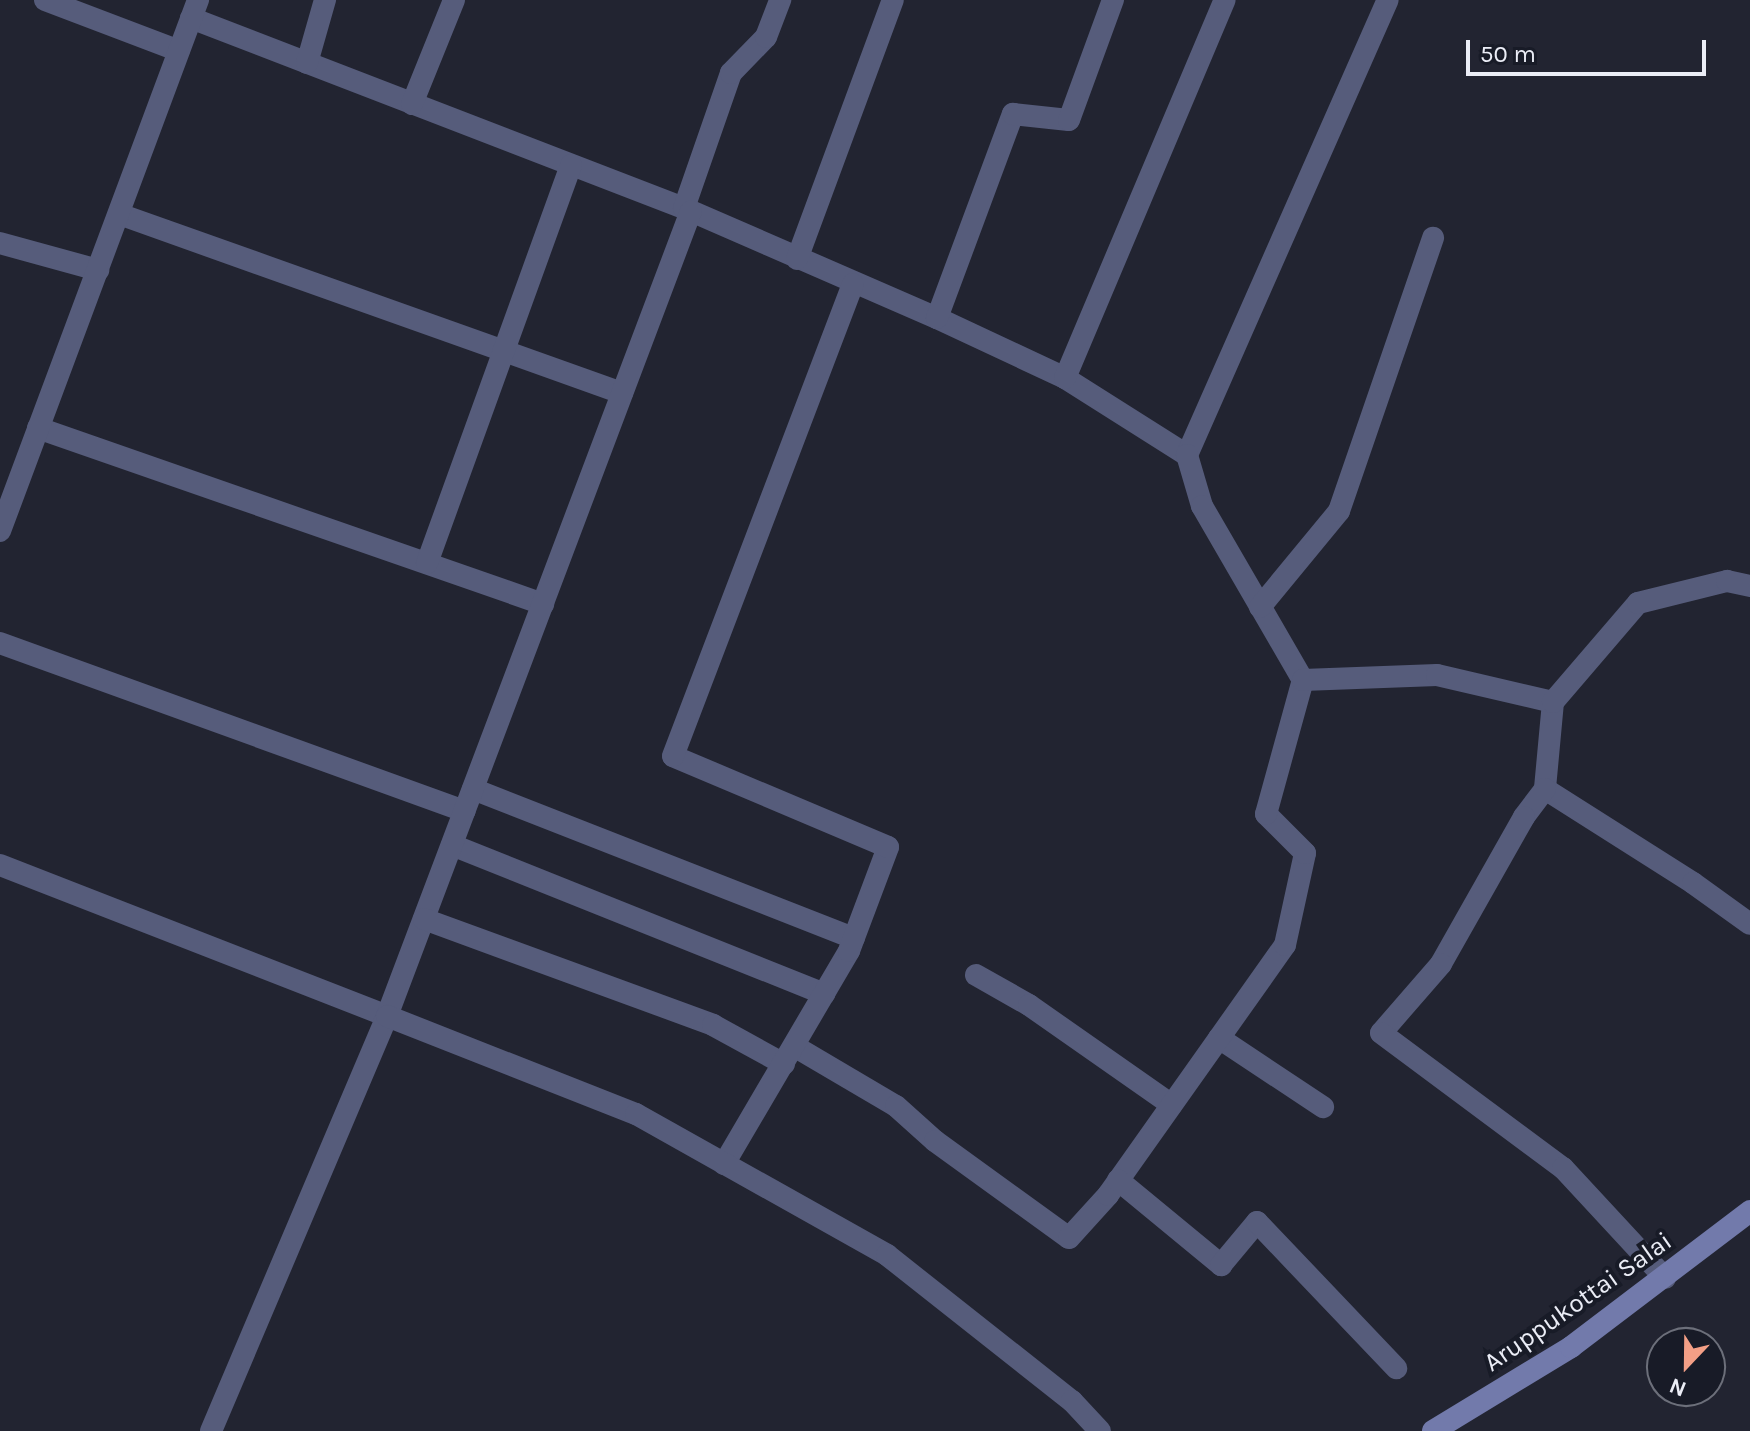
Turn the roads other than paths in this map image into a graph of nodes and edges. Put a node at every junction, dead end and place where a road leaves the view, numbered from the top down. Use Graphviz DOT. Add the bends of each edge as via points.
graph roads {
  1 [pos="45,0"];
  2 [pos="325,0"];
  3 [pos="454,0"];
  4 [pos="780,0"];
  5 [pos="893,0"];
  6 [pos="1113,0"];
  7 [pos="1225,0"];
  8 [pos="1388,0"];
  9 [pos="194,9"];
  10 [pos="179,51"];
  11 [pos="307,63"];
  12 [pos="412,104"];
  13 [pos="571,165"];
  14 [pos="688,210"];
  15 [pos="119,214"];
  16 [pos="1433,238"];
  17 [pos="0,243"];
  18 [pos="797,259"];
  19 [pos="98,270"];
  20 [pos="853,284"];
  21 [pos="937,318"];
  22 [pos="505,351"];
  23 [pos="1065,378"];
  24 [pos="622,393"];
  25 [pos="38,428"];
  26 [pos="1187,455"];
  27 [pos="0,531"];
  28 [pos="427,563"];
  29 [pos="1750,586"];
  30 [pos="543,604"];
  31 [pos="1260,607"];
  32 [pos="0,643"];
  33 [pos="1303,680"];
  34 [pos="1553,702"];
  35 [pos="473,789"];
  36 [pos="1545,789"];
  37 [pos="465,811"];
  38 [pos="452,845"];
  39 [pos="0,865"];
  40 [pos="424,919"];
  41 [pos="1750,924"];
  42 [pos="854,938"];
  43 [pos="976,975"];
  44 [pos="824,994"];
  45 [pos="387,1016"];
  46 [pos="1219,1038"];
  47 [pos="789,1055"];
  48 [pos="1172,1105"];
  49 [pos="1323,1107"];
  50 [pos="724,1164"];
  51 [pos="1118,1180"];
  52 [pos="1750,1211"];
  53 [pos="1665,1278"];
  54 [pos="1396,1368"];
  55 [pos="211,1431"];
  56 [pos="1100,1431"];
  57 [pos="1433,1431"];
  1 -- 10 [label="street"];
  2 -- 11 [label="street"];
  3 -- 12 [label="street"];
  4 -- 14 [label="street" via="766,37 731,73"];
  5 -- 18 [label="street"];
  6 -- 21 [label="street" via="1069,120 1013,114"];
  7 -- 23 [label="street"];
  8 -- 26 [label="street"];
  9 -- 10 [label="street"];
  9 -- 11 [label="street"];
  10 -- 15 [label="street"];
  11 -- 12 [label="street"];
  12 -- 13 [label="street"];
  13 -- 14 [label="street"];
  13 -- 22 [label="street"];
  14 -- 18 [label="street"];
  14 -- 24 [label="street"];
  15 -- 19 [label="street"];
  15 -- 22 [label="street"];
  16 -- 31 [label="street" via="1339,511"];
  17 -- 19 [label="street"];
  18 -- 20 [label="street"];
  19 -- 25 [label="street"];
  20 -- 21 [label="street"];
  20 -- 42 [label="street" via="673,756 888,847"];
  21 -- 23 [label="street"];
  22 -- 24 [label="street"];
  22 -- 28 [label="street"];
  23 -- 26 [label="street"];
  24 -- 30 [label="street"];
  25 -- 27 [label="street"];
  25 -- 28 [label="street"];
  26 -- 31 [label="street" via="1202,506"];
  28 -- 30 [label="street"];
  29 -- 34 [label="street" via="1727,581 1638,603"];
  30 -- 35 [label="street"];
  31 -- 33 [label="street"];
  32 -- 37 [label="street"];
  33 -- 34 [label="street" via="1437,675"];
  33 -- 46 [label="street" via="1266,814 1305,853 1285,945"];
  34 -- 36 [label="street"];
  35 -- 37 [label="street"];
  35 -- 42 [label="street"];
  36 -- 41 [label="street"];
  36 -- 53 [label="street" via="1441,964 1381,1033 1563,1168"];
  37 -- 38 [label="street"];
  38 -- 40 [label="street"];
  38 -- 44 [label="street"];
  39 -- 45 [label="street"];
  40 -- 45 [label="street"];
  40 -- 47 [label="street"];
  42 -- 44 [label="street"];
  43 -- 48 [label="street" via="1029,1005"];
  44 -- 47 [label="street"];
  45 -- 50 [label="street" via="636,1114"];
  45 -- 55 [label="street"];
  46 -- 48 [label="street"];
  46 -- 49 [label="street"];
  47 -- 50 [label="street"];
  47 -- 51 [label="street" via="896,1106 935,1141 1069,1238"];
  48 -- 51 [label="street"];
  50 -- 56 [label="street" via="887,1255 1072,1401"];
  51 -- 54 [label="street" via="1221,1265 1257,1222"];
  52 -- 53 [label="main road, Aruppukottai Salai"];
  53 -- 57 [label="main road, Aruppukottai Salai" via="1571,1347"];
}
